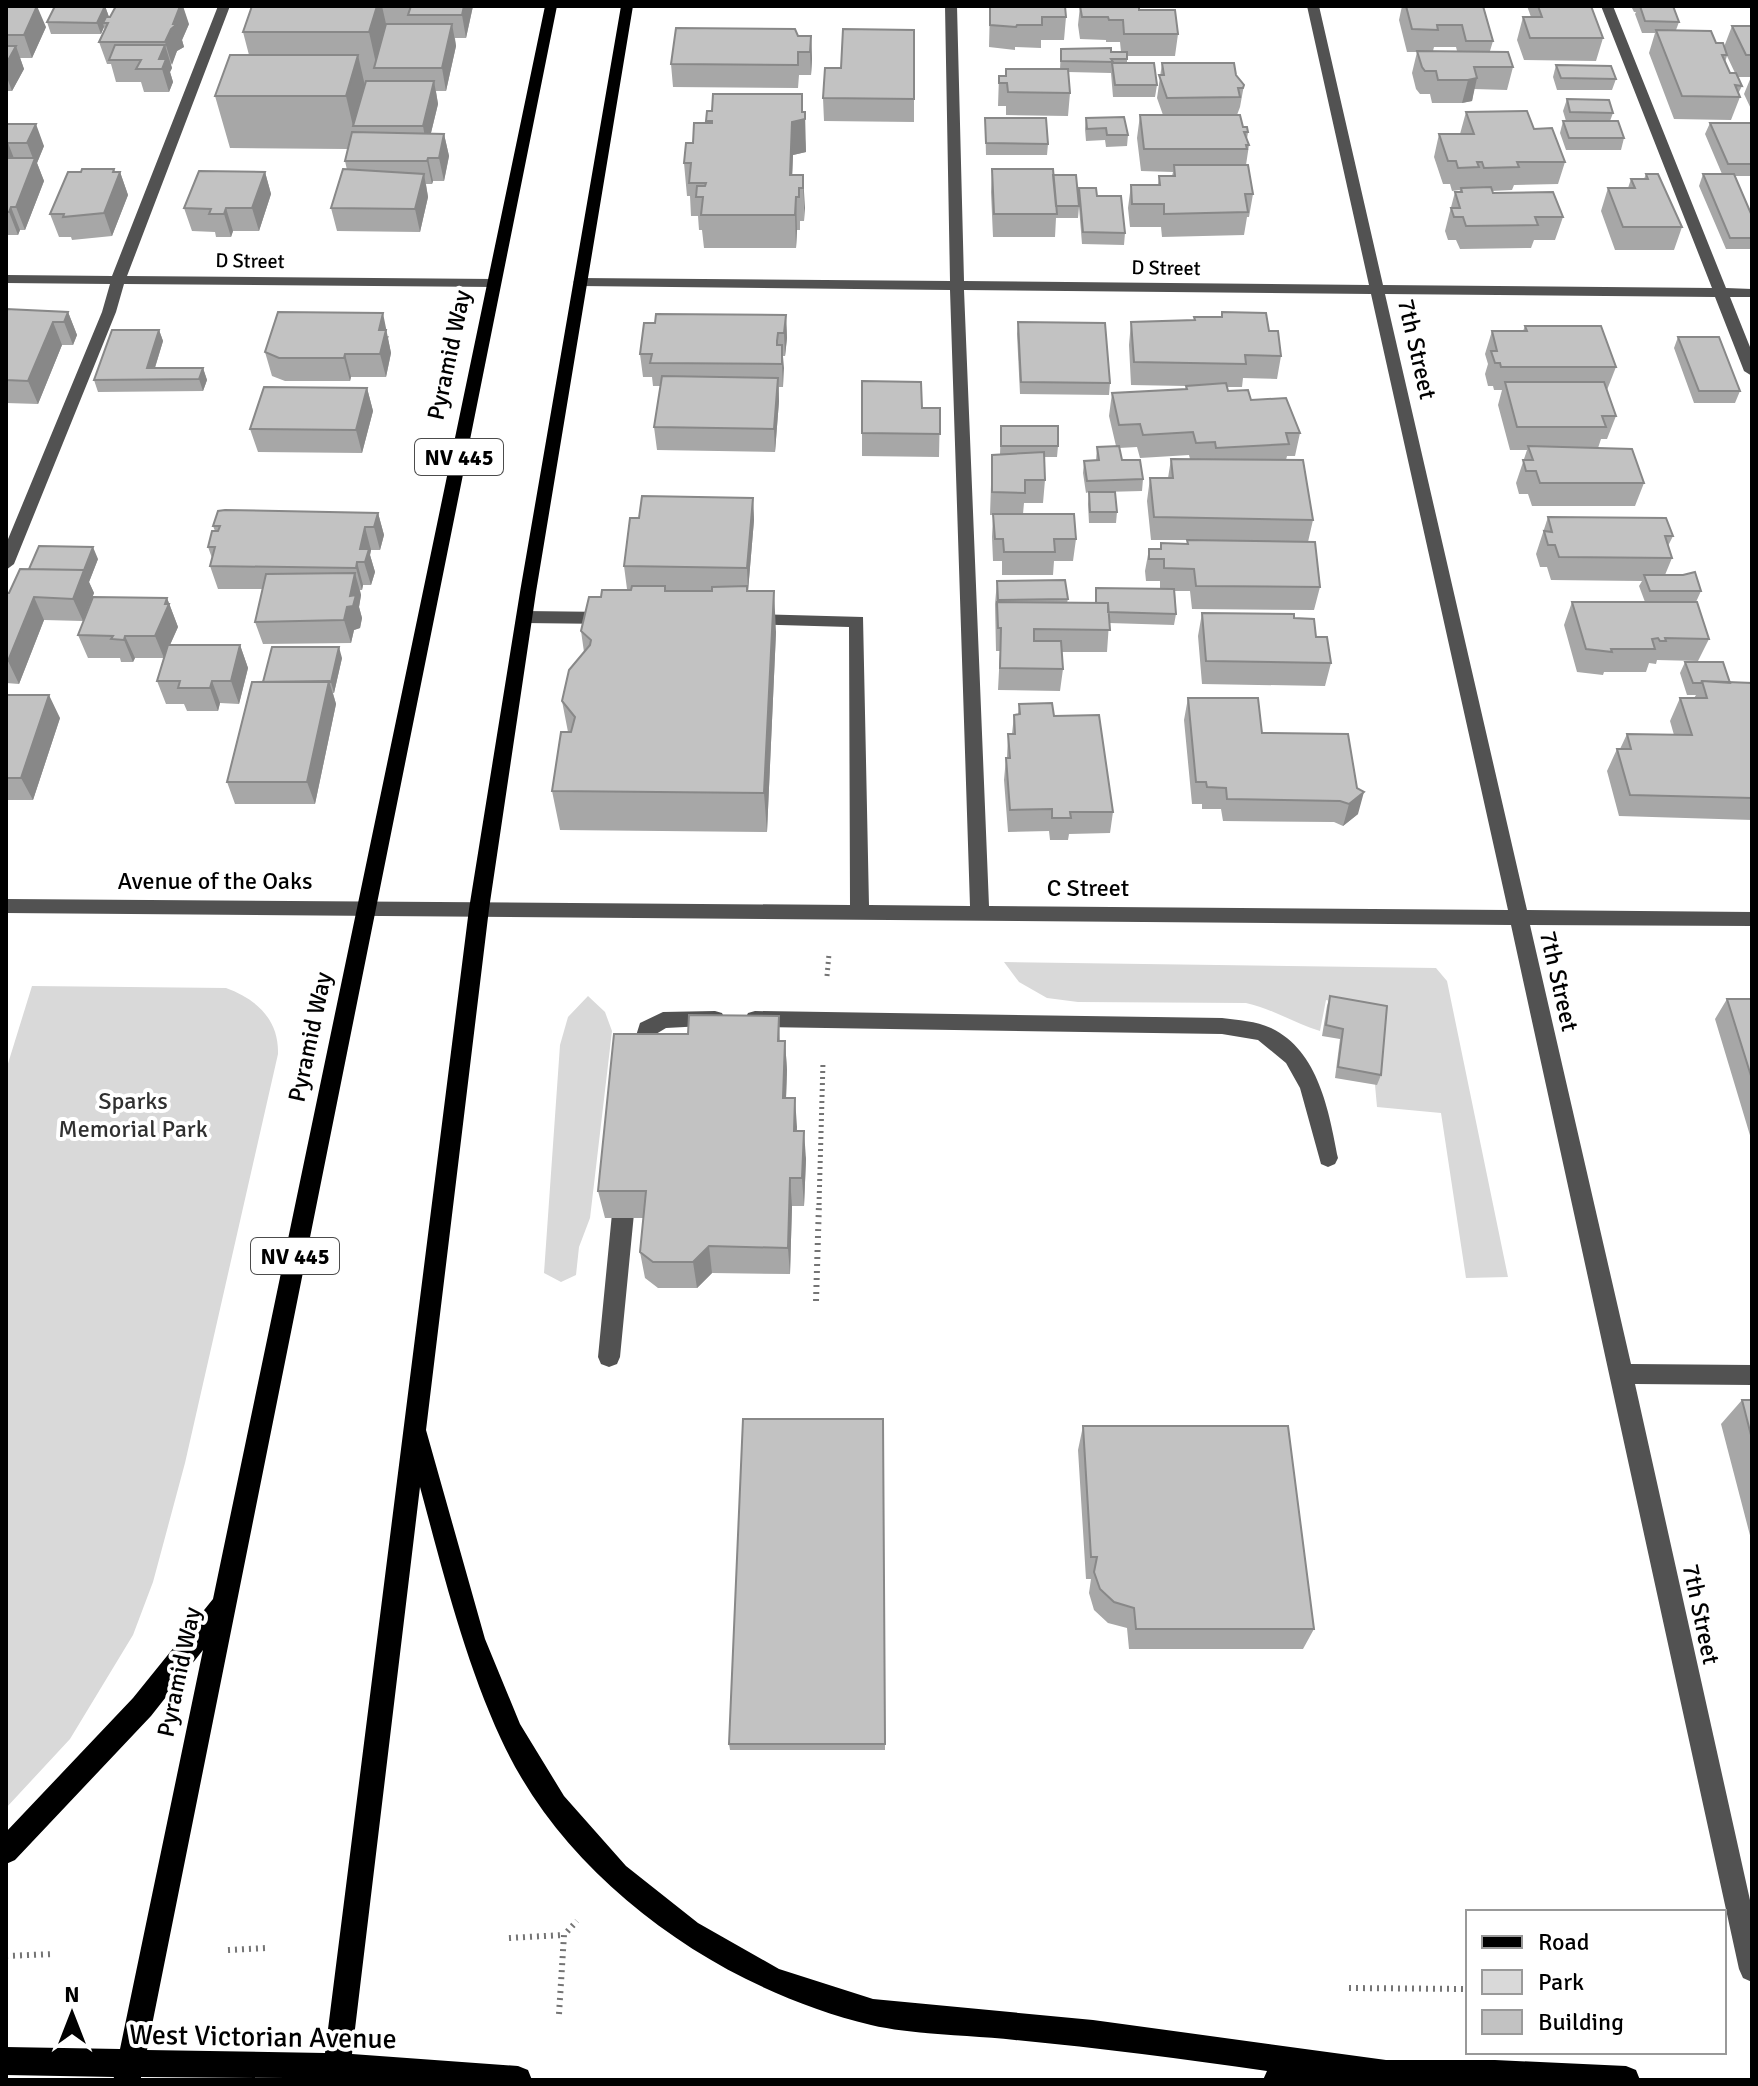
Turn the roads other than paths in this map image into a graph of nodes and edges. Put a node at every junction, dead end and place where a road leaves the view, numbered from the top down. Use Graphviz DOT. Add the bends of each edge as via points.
graph roads {
  1 [pos="224,6"];
  2 [pos="551,6"];
  3 [pos="627,6"];
  4 [pos="951,6"];
  5 [pos="1313,6"];
  6 [pos="1607,6"];
  7 [pos="6,279"];
  8 [pos="118,280"];
  9 [pos="580,282"];
  10 [pos="494,283"];
  11 [pos="957,286"];
  12 [pos="1377,291"];
  13 [pos="1721,293"];
  14 [pos="1752,293"];
  15 [pos="1752,371"];
  16 [pos="6,564"];
  17 [pos="524,617"];
  18 [pos="629,618"];
  19 [pos="735,619"];
  20 [pos="6,906"];
  21 [pos="367,908"];
  22 [pos="423,909"];
  23 [pos="479,909"];
  24 [pos="860,912"];
  25 [pos="980,913"];
  26 [pos="1518,917"];
  27 [pos="1752,919"];
  28 [pos="637,1080"];
  29 [pos="1328,1158"];
  30 [pos="627,1175"];
  31 [pos="609,1357"];
  32 [pos="1622,1374"];
  33 [pos="1752,1375"];
  34 [pos="414,1423"];
  35 [pos="224,1604"];
  36 [pos="6,1851"];
  37 [pos="1752,1969"];
  38 [pos="6,2061"];
  39 [pos="1381,2072"];
  40 [pos="128,2073"];
  41 [pos="335,2074"];
  42 [pos="518,2080"];
  43 [pos="1277,2080"];
  44 [pos="1626,2080"];
  1 -- 8 [label="street"];
  2 -- 10 [label="main road, Pyramid Way / NV 445"];
  3 -- 9 [label="main road"];
  4 -- 11 [label="street"];
  5 -- 12 [label="street, 7th Street"];
  6 -- 13 [label="street"];
  7 -- 8 [label="street, D Street"];
  8 -- 10 [label="street, D Street"];
  8 -- 16 [label="street"];
  9 -- 11 [label="street, D Street"];
  9 -- 17 [label="main road"];
  10 -- 21 [label="main road, Pyramid Way / NV 445"];
  11 -- 12 [label="street, D Street"];
  11 -- 25 [label="street"];
  12 -- 13 [label="street, D Street"];
  12 -- 26 [label="street, 7th Street"];
  13 -- 14 [label="street, D Street"];
  13 -- 15 [label="street"];
  17 -- 18 [label="street"];
  17 -- 23 [label="main road"];
  19 -- 24 [label="street" via="857,621"];
  20 -- 21 [label="street, Avenue of the Oaks"];
  21 -- 22 [label="street, Avenue of the Oaks"];
  21 -- 35 [label="main road, Pyramid Way / NV 445"];
  22 -- 23 [label="street, C Street"];
  23 -- 24 [label="street, C Street"];
  23 -- 34 [label="main road"];
  24 -- 25 [label="street, C Street"];
  25 -- 26 [label="street, C Street"];
  26 -- 27 [label="street, C Street"];
  26 -- 32 [label="street, 7th Street"];
  28 -- 29 [label="street" via="647,1029 663,1020 1222,1026 1264,1034 1292,1054 1313,1089"];
  30 -- 31 [label="street"];
  32 -- 33 [label="street"];
  32 -- 37 [label="street, 7th Street"];
  34 -- 39 [label="main road" via="473,1639 511,1733 555,1805 596,1852 689,1932 773,1980 873,2012"];
  34 -- 41 [label="main road"];
  35 -- 36 [label="main road" via="142,1707"];
  35 -- 40 [label="main road, Pyramid Way / NV 445"];
  38 -- 40 [label="main road, West Victorian Avenue"];
  39 -- 43 [label="main road"];
  39 -- 44 [label="main road"];
  40 -- 41 [label="main road, West Victorian Avenue"];
  41 -- 42 [label="main road, West Victorian Avenue"];
}
